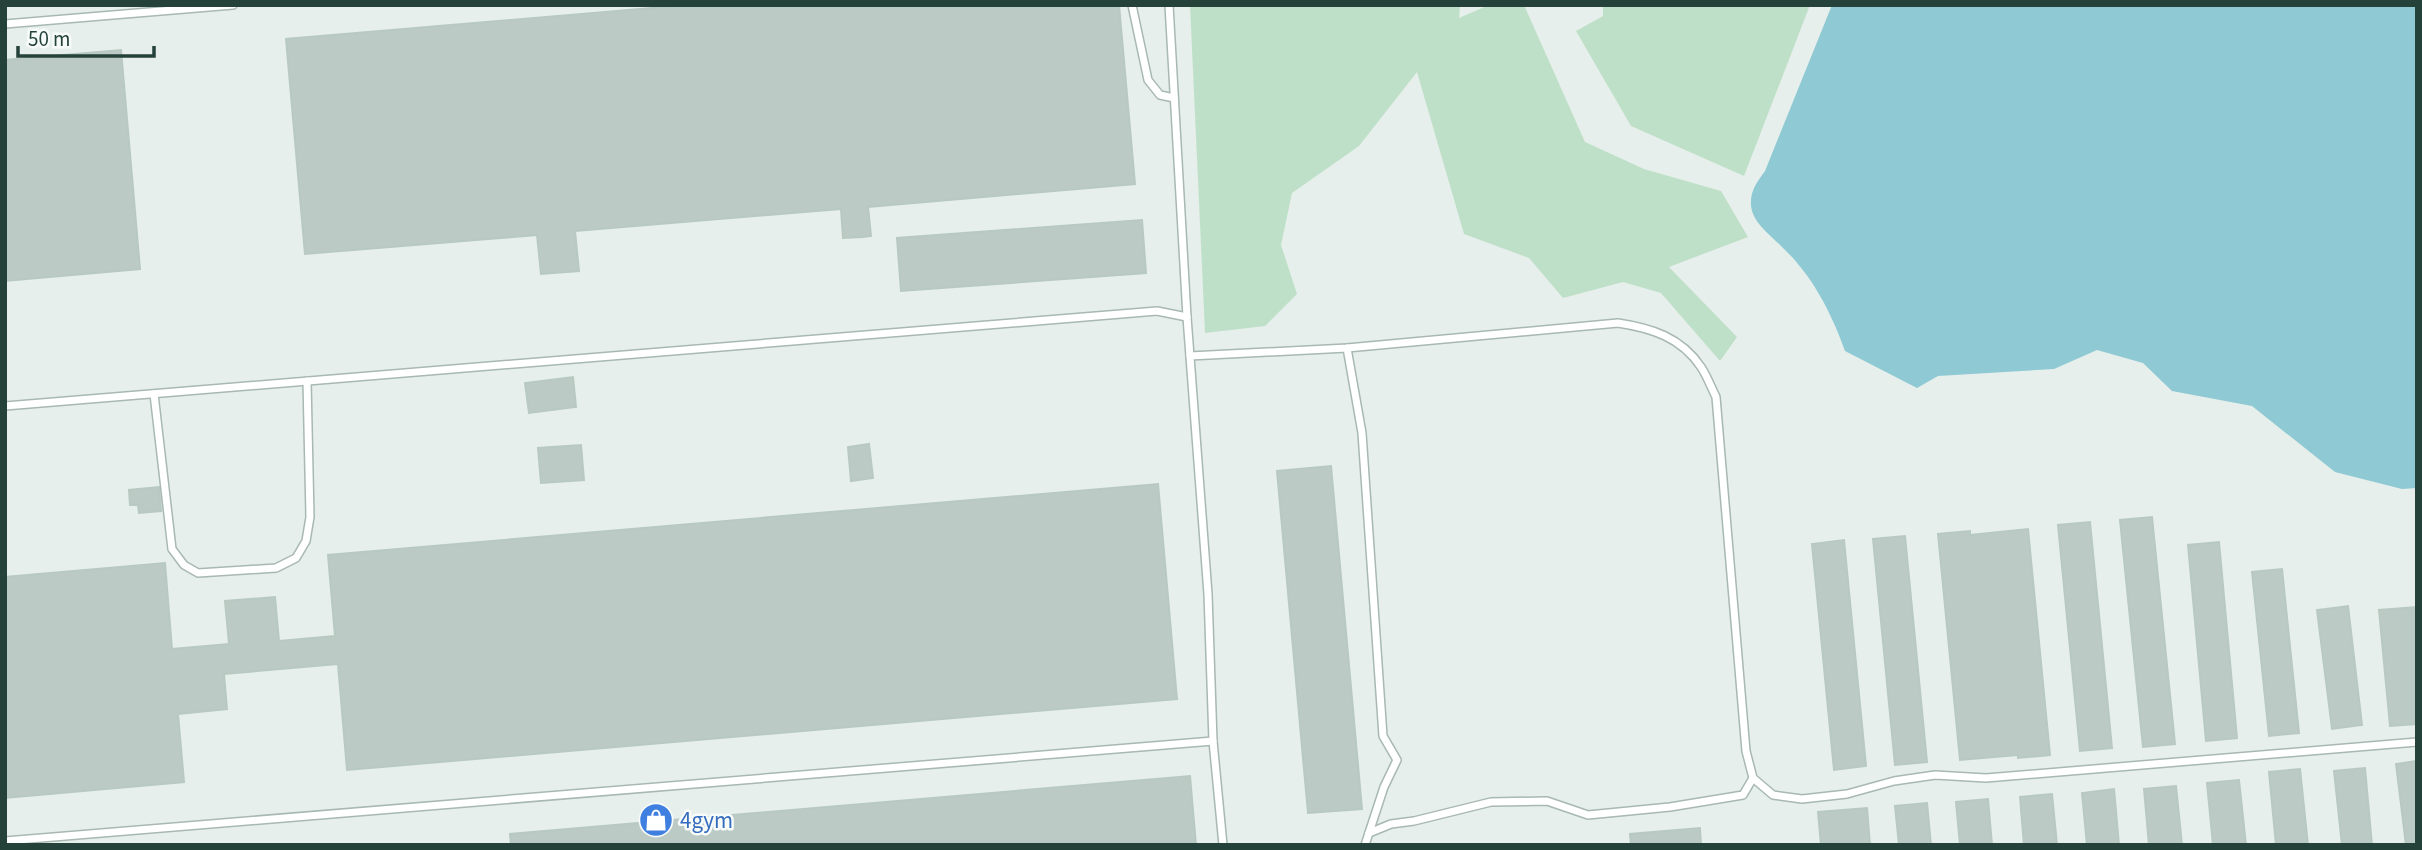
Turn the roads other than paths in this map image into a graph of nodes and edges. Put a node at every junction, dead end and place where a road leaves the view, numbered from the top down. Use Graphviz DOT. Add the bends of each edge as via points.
graph roads {
  1 [pos="233,5"];
  2 [pos="1132,5"];
  3 [pos="1169,5"];
  4 [pos="5,24"];
  5 [pos="1174,98"];
  6 [pos="1187,317"];
  7 [pos="1347,348"];
  8 [pos="1189,356"];
  9 [pos="307,381"];
  10 [pos="155,394"];
  11 [pos="5,406"];
  12 [pos="1213,741"];
  13 [pos="2417,742"];
  14 [pos="1753,778"];
  15 [pos="1368,834"];
  16 [pos="5,841"];
  17 [pos="1223,845"];
  18 [pos="1365,845"];
  1 -- 4 [label="lane"];
  2 -- 5 [label="lane" via="1148,80 1160,95"];
  3 -- 5 [label="lane"];
  5 -- 6 [label="lane"];
  6 -- 8 [label="lane"];
  6 -- 9 [label="lane" via="1157,311"];
  7 -- 8 [label="lane"];
  7 -- 14 [label="lane" via="1618,323 1648,327 1668,337 1700,366 1716,397 1746,751"];
  7 -- 15 [label="lane" via="1362,433 1383,736 1397,760"];
  8 -- 12 [label="lane" via="1208,594"];
  9 -- 10 [label="lane"];
  9 -- 10 [label="lane" via="310,517 306,541 296,558 276,568 198,573 184,565 172,549"];
  10 -- 11 [label="lane"];
  12 -- 16 [label="lane"];
  12 -- 17 [label="lane"];
  13 -- 14 [label="lane" via="1986,778 1935,775 1802,799 1773,795"];
  14 -- 15 [label="lane" via="1744,795 1670,807 1588,814 1547,800 1491,802 1391,824"];
  15 -- 18 [label="lane"];
}
